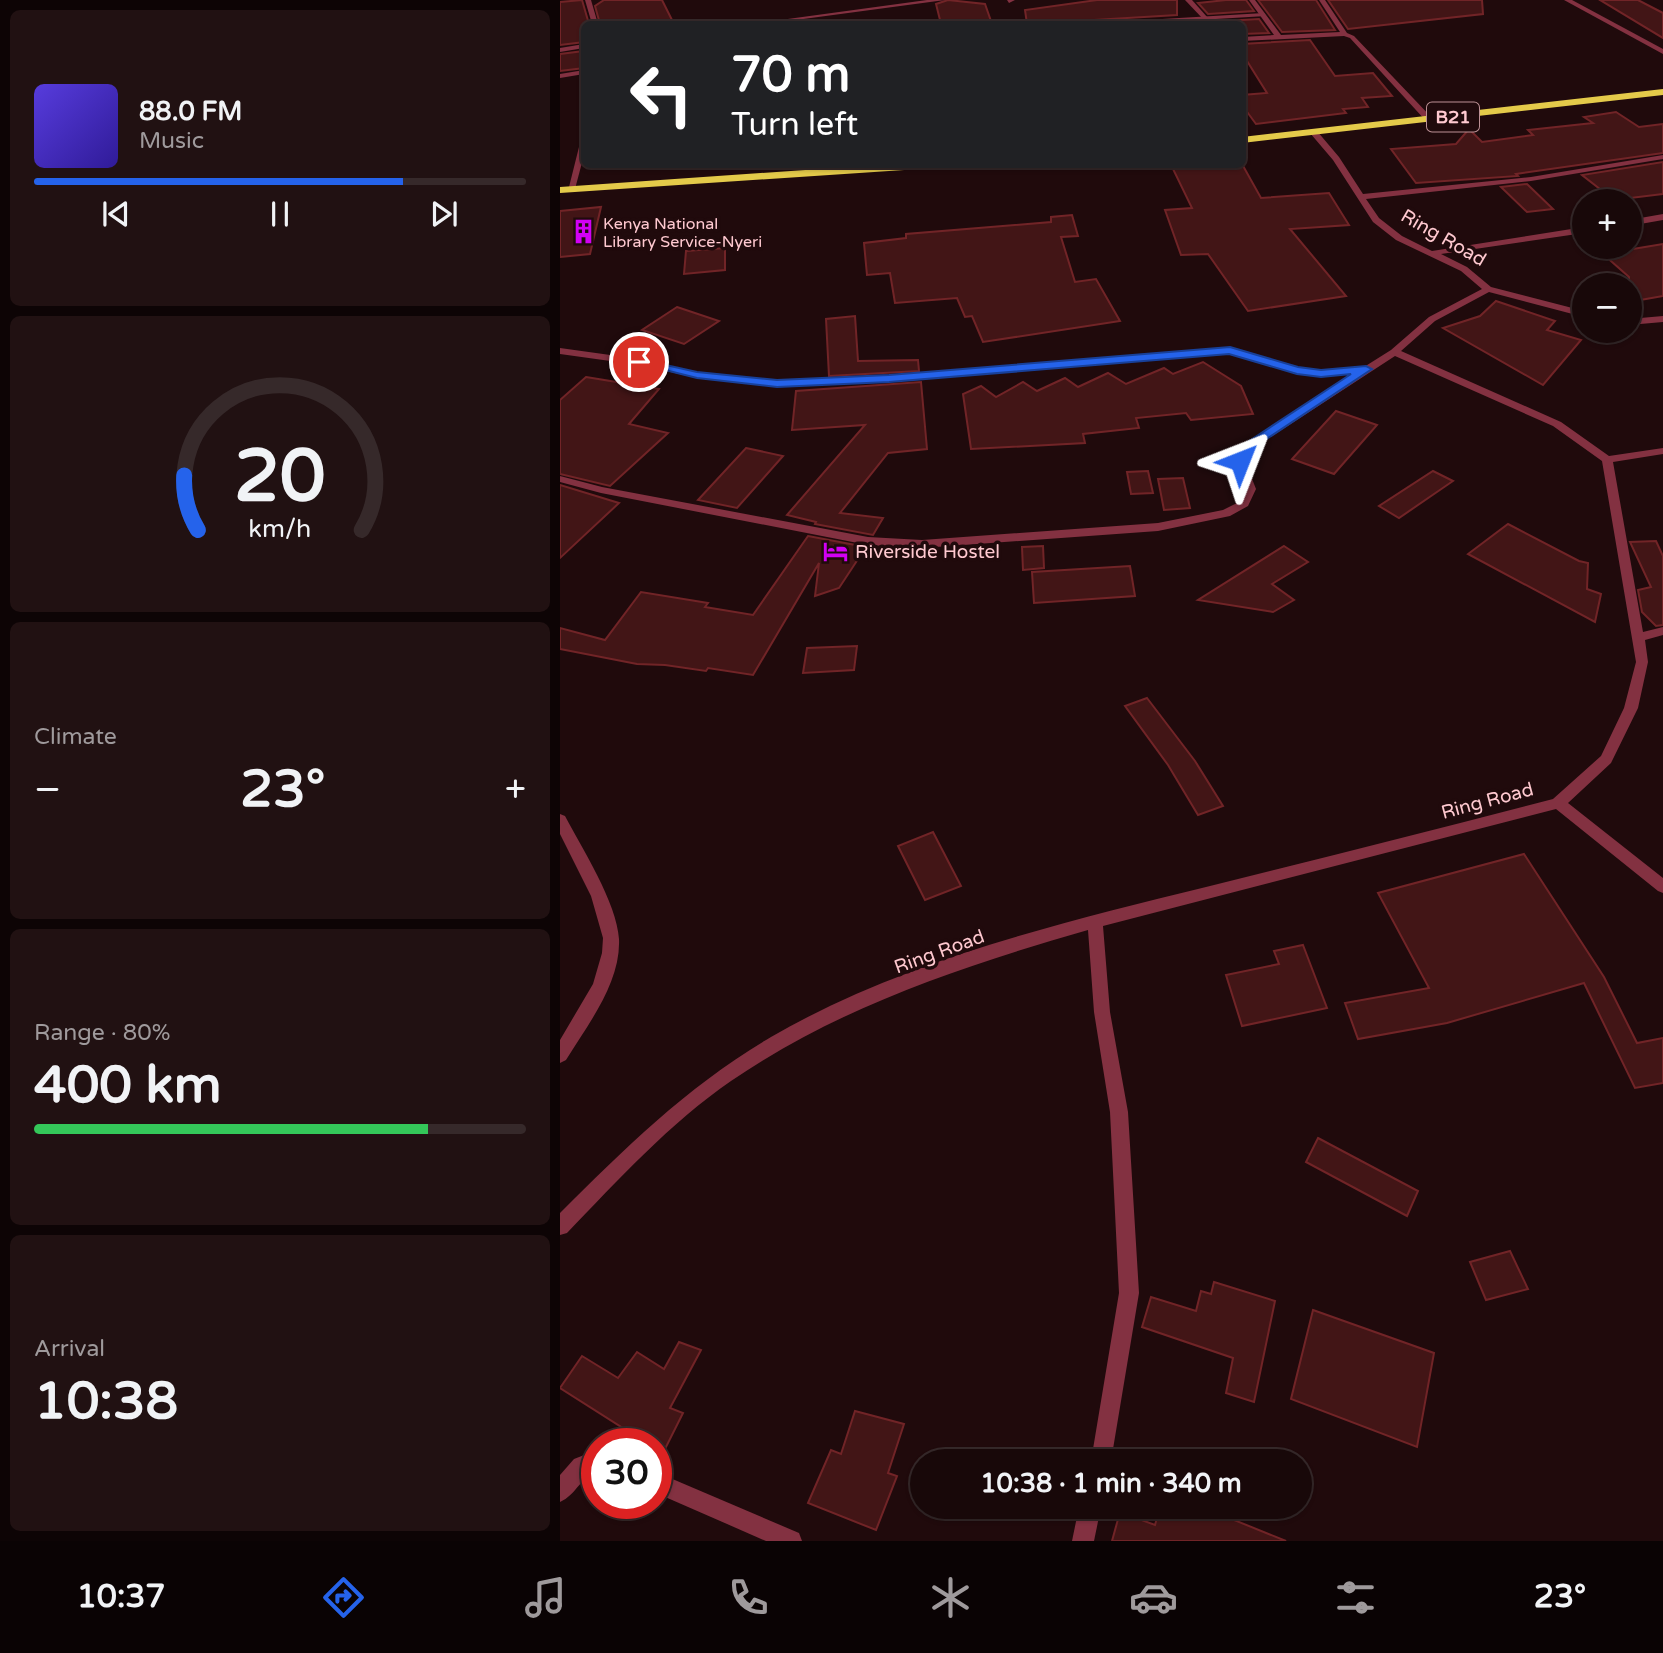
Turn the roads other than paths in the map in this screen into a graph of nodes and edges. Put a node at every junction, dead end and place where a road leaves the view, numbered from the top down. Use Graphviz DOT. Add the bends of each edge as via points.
graph roads {
  1 [pos="588,0"];
  2 [pos="942,0"];
  3 [pos="1188,0"];
  4 [pos="1252,0"];
  5 [pos="1322,0"];
  6 [pos="1567,0"];
  7 [pos="1264,15"];
  8 [pos="1206,19"];
  9 [pos="594,21"];
  10 [pos="778,21"];
  11 [pos="1168,21"];
  12 [pos="1345,34"];
  13 [pos="1279,37"];
  14 [pos="1246,39"];
  15 [pos="581,46"];
  16 [pos="560,50"];
  17 [pos="1663,52"];
  18 [pos="581,72"];
  19 [pos="560,76"];
  20 [pos="1663,92"];
  21 [pos="1429,119"];
  22 [pos="1314,133"];
  23 [pos="1246,140"];
  24 [pos="581,151"];
  25 [pos="1663,157"];
  26 [pos="888,168"];
  27 [pos="566,189"];
  28 [pos="1360,197"];
  29 [pos="1663,217"];
  30 [pos="1642,221"];
  31 [pos="1572,232"];
  32 [pos="1433,253"];
  33 [pos="1488,289"];
  34 [pos="1572,311"];
  35 [pos="1663,320"];
  36 [pos="1642,321"];
  37 [pos="560,351"];
  38 [pos="1394,352"];
  39 [pos="1366,369"];
  40 [pos="1663,452"];
  41 [pos="1607,460"];
  42 [pos="560,479"];
  43 [pos="1663,631"];
  44 [pos="1637,638"];
  45 [pos="1558,803"];
  46 [pos="560,820"];
  47 [pos="1663,887"];
  48 [pos="1095,921"];
  49 [pos="560,1055"];
  50 [pos="560,1226"];
  51 [pos="1103,1449"];
  52 [pos="581,1466"];
  53 [pos="672,1489"];
  54 [pos="560,1492"];
  55 [pos="1088,1519"];
  56 [pos="791,1541"];
  57 [pos="1083,1541"];
  1 -- 9 [label="street"];
  2 -- 10 [label="street"];
  3 -- 8 [label="street"];
  4 -- 7 [label="street"];
  5 -- 12 [label="street"];
  6 -- 17 [label="street"];
  7 -- 8 [label="lane"];
  7 -- 13 [label="street"];
  8 -- 11 [label="lane"];
  12 -- 13 [label="street"];
  12 -- 21 [label="street"];
  13 -- 14 [label="street"];
  15 -- 16 [label="street"];
  18 -- 19 [label="street"];
  20 -- 21 [label="highway, B21"];
  21 -- 22 [label="highway, B21"];
  22 -- 23 [label="highway, B21"];
  22 -- 28 [label="street, Ring Road"];
  24 -- 27 [label="street"];
  25 -- 28 [label="street" via="1531,179"];
  26 -- 27 [label="highway"];
  28 -- 32 [label="street, Ring Road" via="1376,220"];
  29 -- 30 [label="street"];
  31 -- 32 [label="street"];
  32 -- 33 [label="street, Ring Road" via="1464,269"];
  33 -- 34 [label="street"];
  33 -- 38 [label="street, Ring Road" via="1432,319"];
  35 -- 36 [label="street"];
  37 -- 39 [label="street" via="697,375 777,383 889,379 1230,351 1297,371"];
  38 -- 39 [label="street, Ring Road"];
  38 -- 41 [label="street" via="1557,424"];
  39 -- 42 [label="street, Ring Road" via="1241,452 1250,489 1244,504 1226,513 1158,527 934,544 868,541"];
  40 -- 41 [label="street"];
  41 -- 44 [label="street, Ring Road"];
  43 -- 44 [label="street"];
  44 -- 45 [label="street, Ring Road" via="1642,662 1626,718 1606,759"];
  45 -- 47 [label="street"];
  45 -- 48 [label="street, Ring Road"];
  46 -- 49 [label="street" via="593,884 611,937 603,977"];
  48 -- 50 [label="street, Ring Road" via="947,968 802,1030 724,1076 650,1137"];
  48 -- 51 [label="street" via="1102,1012 1119,1112 1129,1293"];
  52 -- 54 [label="street"];
  53 -- 56 [label="street"];
  55 -- 57 [label="street"];
}
